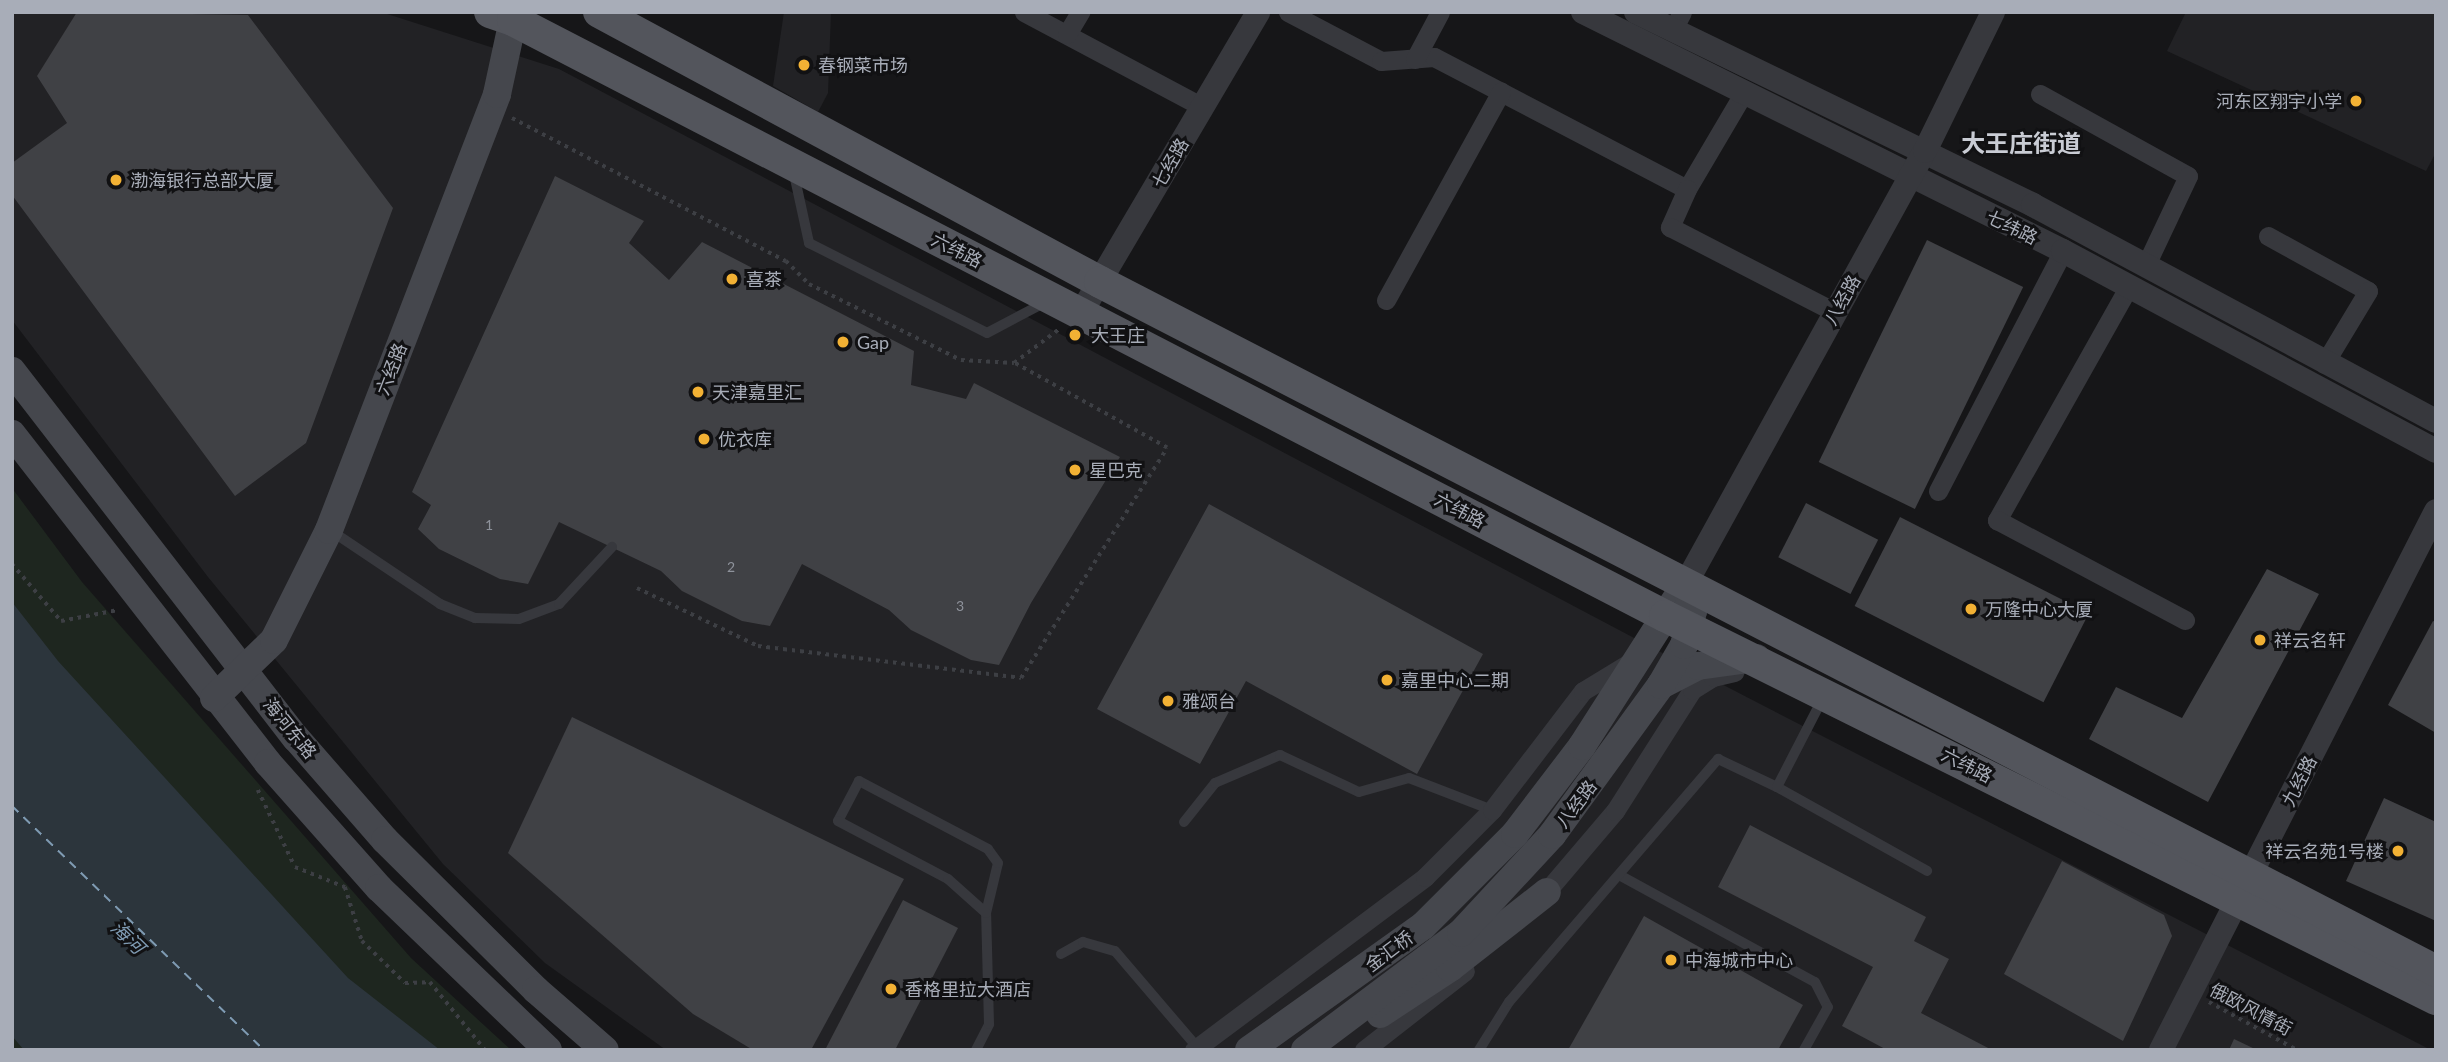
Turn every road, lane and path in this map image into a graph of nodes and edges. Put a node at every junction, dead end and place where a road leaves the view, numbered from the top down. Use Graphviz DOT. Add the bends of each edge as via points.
graph roads {
  1 [pos="598,12"];
  2 [pos="1024,12"];
  3 [pos="1080,12"];
  4 [pos="1258,12"];
  5 [pos="1288,12"];
  6 [pos="1440,12"];
  7 [pos="1583,12"];
  8 [pos="1636,12"];
  9 [pos="1993,12"];
  10 [pos="506,15"];
  11 [pos="1676,21"];
  12 [pos="1067,34"];
  13 [pos="1415,59"];
  14 [pos="1501,92"];
  15 [pos="1743,94"];
  16 [pos="2040,94"];
  17 [pos="492,107"];
  18 [pos="1203,107"];
  19 [pos="1925,151"];
  20 [pos="793,167"];
  21 [pos="1909,177"];
  22 [pos="1687,189"];
  23 [pos="2268,236"];
  24 [pos="2063,251"];
  25 [pos="2146,265"];
  26 [pos="1100,282"];
  27 [pos="2129,286"];
  28 [pos="1052,299"];
  29 [pos="1386,300"];
  30 [pos="1835,312"];
  31 [pos="1081,313"];
  32 [pos="1014,363"];
  33 [pos="2324,364"];
  34 [pos="12,371"];
  35 [pos="2436,421"];
  36 [pos="12,434"];
  37 [pos="2436,451"];
  38 [pos="1938,491"];
  39 [pos="2436,511"];
  40 [pos="329,530"];
  41 [pos="611,547"];
  42 [pos="12,564"];
  43 [pos="1685,585"];
  44 [pos="637,587"];
  45 [pos="124,609"];
  46 [pos="2185,620"];
  47 [pos="1678,623"];
  48 [pos="1641,656"];
  49 [pos="1756,658"];
  50 [pos="246,671"];
  51 [pos="1795,677"];
  52 [pos="1661,685"];
  53 [pos="1825,693"];
  54 [pos="214,698"];
  55 [pos="253,778"];
  56 [pos="1777,787"];
  57 [pos="1492,810"];
  58 [pos="1184,822"];
  59 [pos="1515,834"];
  60 [pos="1927,871"];
  61 [pos="2251,874"];
  62 [pos="1621,876"];
  63 [pos="1547,892"];
  64 [pos="2239,903"];
  65 [pos="1501,910"];
  66 [pos="986,914"];
  67 [pos="1060,954"];
  68 [pos="2436,971"];
  69 [pos="2192,993"];
  70 [pos="2436,999"];
  71 [pos="1309,1047"];
  72 [pos="1195,1049"];
  73 [pos="485,1050"];
  74 [pos="548,1050"];
  75 [pos="605,1050"];
  76 [pos="976,1050"];
  77 [pos="1248,1050"];
  78 [pos="1364,1050"];
  79 [pos="1479,1050"];
  80 [pos="1804,1050"];
  81 [pos="2161,1050"];
  82 [pos="2297,1050"];
  1 -- 26 [label="main road, 六纬路"];
  2 -- 12 [label="street"];
  3 -- 12 [label="street"];
  4 -- 18 [label="street, 七经路"];
  5 -- 13 [label="street" via="1381,61"];
  6 -- 13 [label="street"];
  7 -- 15 [label="street, 七纬路"];
  8 -- 11 [label="street, 七纬路"];
  9 -- 19 [label="street, 八经路"];
  10 -- 17 [label="main road, 六经路"];
  10 -- 20 [label="main road, 六纬路"];
  11 -- 19 [label="street, 七纬路"];
  12 -- 18 [label="street"];
  13 -- 14 [label="street" via="1434,57"];
  14 -- 22 [label="street"];
  14 -- 29 [label="street"];
  15 -- 21 [label="street, 七纬路"];
  15 -- 22 [label="street"];
  16 -- 25 [label="street" via="2188,176"];
  17 -- 32 [label="path" via="786,261 809,284 961,360"];
  17 -- 40 [label="main road, 六经路"];
  18 -- 26 [label="street, 七经路"];
  19 -- 21 [label="street, 八经路"];
  19 -- 25 [label="street, 七纬路"];
  20 -- 28 [label="main road, 六纬路"];
  20 -- 28 [label="lane" via="809,243 987,333"];
  21 -- 24 [label="street, 七纬路"];
  21 -- 30 [label="street, 八经路"];
  22 -- 30 [label="street" via="1670,227"];
  23 -- 33 [label="street" via="2368,291"];
  24 -- 27 [label="street, 七纬路"];
  24 -- 38 [label="street"];
  25 -- 33 [label="street, 七纬路"];
  26 -- 31 [label="street, 七经路"];
  26 -- 43 [label="main road, 六纬路"];
  27 -- 37 [label="street, 七纬路"];
  27 -- 46 [label="street" via="1997,520"];
  28 -- 31 [label="main road, 六纬路"];
  30 -- 43 [label="street, 八经路"];
  31 -- 32 [label="path"];
  31 -- 47 [label="main road, 六纬路"];
  32 -- 44 [label="path" via="1167,448 1021,678 758,646"];
  33 -- 35 [label="street, 七纬路"];
  34 -- 50 [label="main road, 海河东路"];
  36 -- 54 [label="main road"];
  39 -- 61 [label="street, 九经路"];
  40 -- 41 [label="lane" via="440,604 475,618 519,620 559,604"];
  40 -- 50 [label="main road, 六经路" via="274,640"];
  42 -- 45 [label="path" via="61,621"];
  43 -- 47 [label="main road" via="1693,611"];
  43 -- 61 [label="main road, 六纬路"];
  47 -- 48 [label="main road, 八经路"];
  47 -- 49 [label="main road, 六纬路"];
  47 -- 52 [label="main road, 八经路"];
  48 -- 57 [label="street" via="1583,691"];
  48 -- 59 [label="main road, 八经路" via="1582,746"];
  49 -- 51 [label="main road, 六纬路"];
  49 -- 52 [label="main road" via="1698,666"];
  50 -- 54 [label="main road, 六经路"];
  50 -- 75 [label="main road, 海河东路" via="296,738 385,841 536,990"];
  51 -- 53 [label="main road, 六纬路"];
  51 -- 63 [label="street" via="1735,672 1713,677 1692,690 1615,811"];
  52 -- 65 [label="main road, 八经路"];
  53 -- 56 [label="lane"];
  53 -- 64 [label="main road, 六纬路"];
  54 -- 74 [label="main road" via="379,888"];
  55 -- 73 [label="path" via="295,867 345,887 362,941 405,983 430,982"];
  56 -- 60 [label="lane"];
  56 -- 62 [label="lane" via="1718,760"];
  57 -- 58 [label="lane" via="1409,778 1359,792 1280,755 1214,783"];
  57 -- 72 [label="street" via="1425,877 1375,918"];
  59 -- 77 [label="main road, 金汇桥" via="1423,926"];
  61 -- 64 [label="street, 九经路"];
  61 -- 68 [label="main road, 六纬路"];
  62 -- 79 [label="lane" via="1509,1002"];
  62 -- 80 [label="lane" via="1815,982 1828,1007"];
  63 -- 65 [label="main road"];
  63 -- 78 [label="street" via="1506,936"];
  64 -- 69 [label="street, 九经路"];
  64 -- 70 [label="main road, 六纬路"];
  65 -- 71 [label="main road, 金汇桥"];
  66 -- 66 [label="lane" via="998,863 988,849 859,781 838,821 948,879"];
  66 -- 76 [label="lane" via="989,1024"];
  67 -- 72 [label="lane" via="1083,942 1115,951"];
  69 -- 81 [label="street, 九经路"];
  69 -- 82 [label="path, 俄欧风情街"];
}
